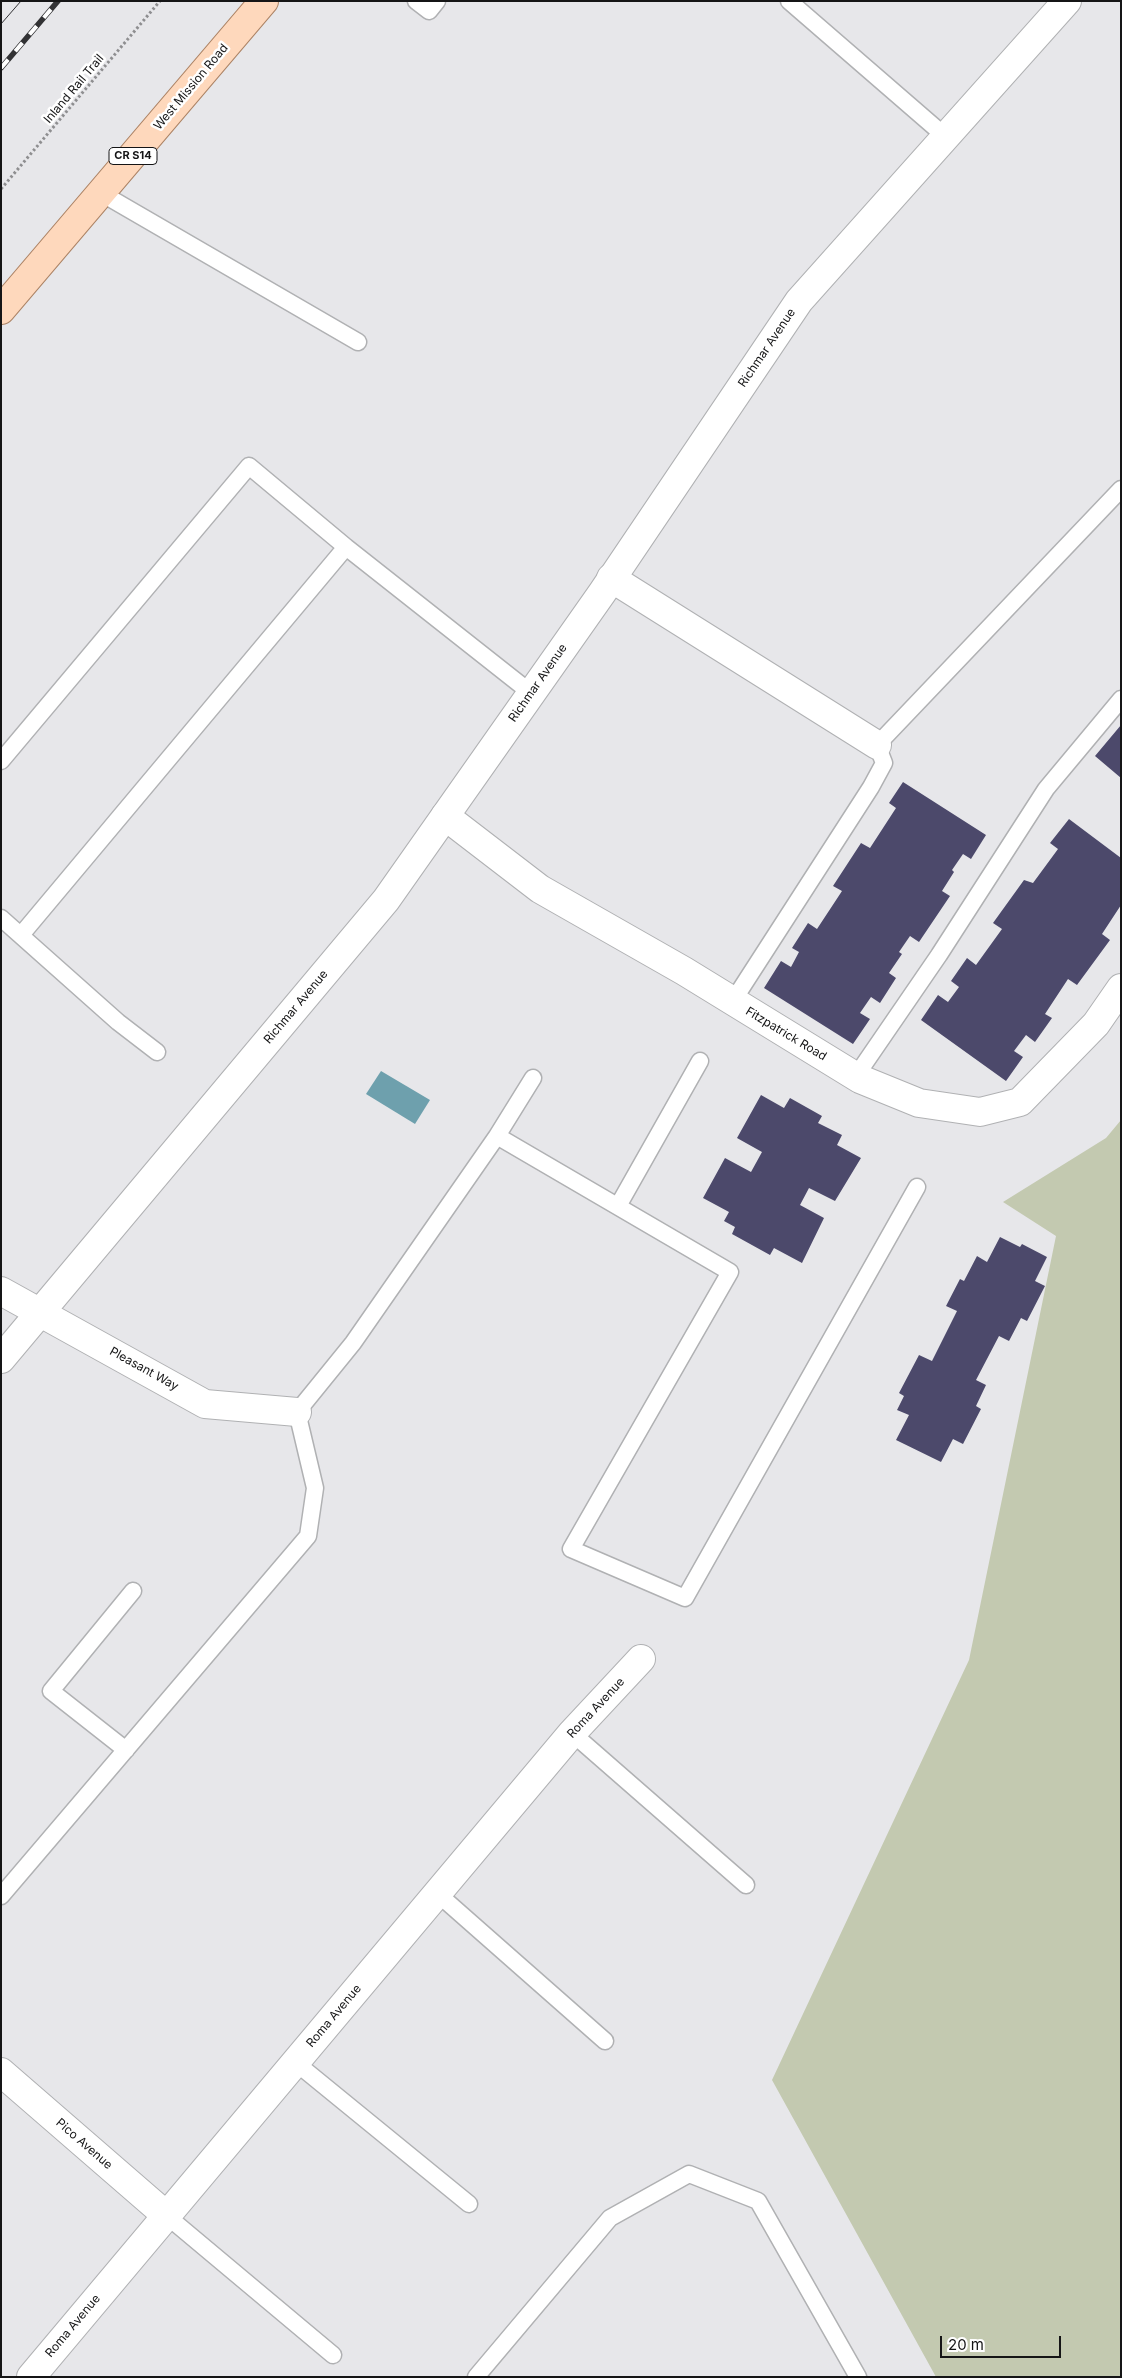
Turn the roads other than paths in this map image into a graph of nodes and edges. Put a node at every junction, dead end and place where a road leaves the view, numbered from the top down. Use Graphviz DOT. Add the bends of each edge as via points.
graph roads {
  1 [pos="264,1"];
  2 [pos="416,1"];
  3 [pos="437,1"];
  4 [pos="789,1"];
  5 [pos="1067,1"];
  6 [pos="946,137"];
  7 [pos="101,193"];
  8 [pos="1,310"];
  9 [pos="358,342"];
  10 [pos="1121,489"];
  11 [pos="346,548"];
  12 [pos="611,578"];
  13 [pos="531,693"];
  14 [pos="1121,698"];
  15 [pos="877,745"];
  16 [pos="1,761"];
  17 [pos="445,816"];
  18 [pos="1,918"];
  19 [pos="20,935"];
  20 [pos="1121,988"];
  21 [pos="733,1001"];
  22 [pos="157,1052"];
  23 [pos="700,1062"];
  24 [pos="856,1076"];
  25 [pos="533,1078"];
  26 [pos="497,1136"];
  27 [pos="917,1187"];
  28 [pos="618,1206"];
  29 [pos="1,1291"];
  30 [pos="41,1312"];
  31 [pos="1,1360"];
  32 [pos="297,1412"];
  33 [pos="133,1591"];
  34 [pos="641,1659"];
  35 [pos="572,1732"];
  36 [pos="126,1750"];
  37 [pos="746,1885"];
  38 [pos="437,1893"];
  39 [pos="1,1896"];
  40 [pos="605,2041"];
  41 [pos="296,2062"];
  42 [pos="1,2072"];
  43 [pos="469,2204"];
  44 [pos="167,2216"];
  45 [pos="333,2355"];
  46 [pos="34,2376"];
  47 [pos="476,2377"];
  48 [pos="858,2377"];
  1 -- 7 [label="main road, West Mission Road / CR S14"];
  2 -- 3 [label="lane" via="429,10"];
  4 -- 6 [label="lane"];
  5 -- 6 [label="street, Richmar Avenue"];
  6 -- 12 [label="street, Richmar Avenue" via="799,301"];
  7 -- 8 [label="main road, West Mission Road / CR S14"];
  7 -- 9 [label="lane"];
  10 -- 15 [label="lane"];
  11 -- 13 [label="lane"];
  11 -- 16 [label="lane" via="249,466"];
  11 -- 19 [label="lane"];
  12 -- 13 [label="street, Richmar Avenue"];
  12 -- 15 [label="street"];
  13 -- 17 [label="street, Richmar Avenue"];
  14 -- 24 [label="lane" via="1046,789 940,955"];
  15 -- 21 [label="lane" via="884,763 871,788"];
  17 -- 21 [label="street, Fitzpatrick Road" via="540,889"];
  17 -- 30 [label="street, Richmar Avenue" via="386,900"];
  18 -- 19 [label="lane"];
  19 -- 22 [label="lane" via="118,1022"];
  20 -- 24 [label="street, Fitzpatrick Road" via="1096,1024 1020,1102 980,1112 919,1103"];
  21 -- 24 [label="street, Fitzpatrick Road"];
  23 -- 28 [label="lane"];
  25 -- 26 [label="lane"];
  26 -- 28 [label="lane"];
  26 -- 32 [label="lane" via="353,1343"];
  27 -- 28 [label="lane" via="685,1598 571,1549 730,1272"];
  29 -- 30 [label="street, Pleasant Way"];
  30 -- 31 [label="street, Richmar Avenue"];
  30 -- 32 [label="street, Pleasant Way" via="205,1404"];
  32 -- 36 [label="lane" via="315,1488 308,1536"];
  33 -- 36 [label="lane" via="51,1690"];
  34 -- 35 [label="street, Roma Avenue"];
  35 -- 37 [label="lane"];
  35 -- 38 [label="street, Roma Avenue"];
  36 -- 39 [label="lane"];
  38 -- 40 [label="lane"];
  38 -- 41 [label="street, Roma Avenue"];
  41 -- 43 [label="lane"];
  41 -- 44 [label="street, Roma Avenue"];
  42 -- 44 [label="street, Pico Avenue"];
  44 -- 45 [label="lane"];
  44 -- 46 [label="street, Roma Avenue"];
  47 -- 48 [label="lane" via="610,2218 689,2174 758,2201"];
}
